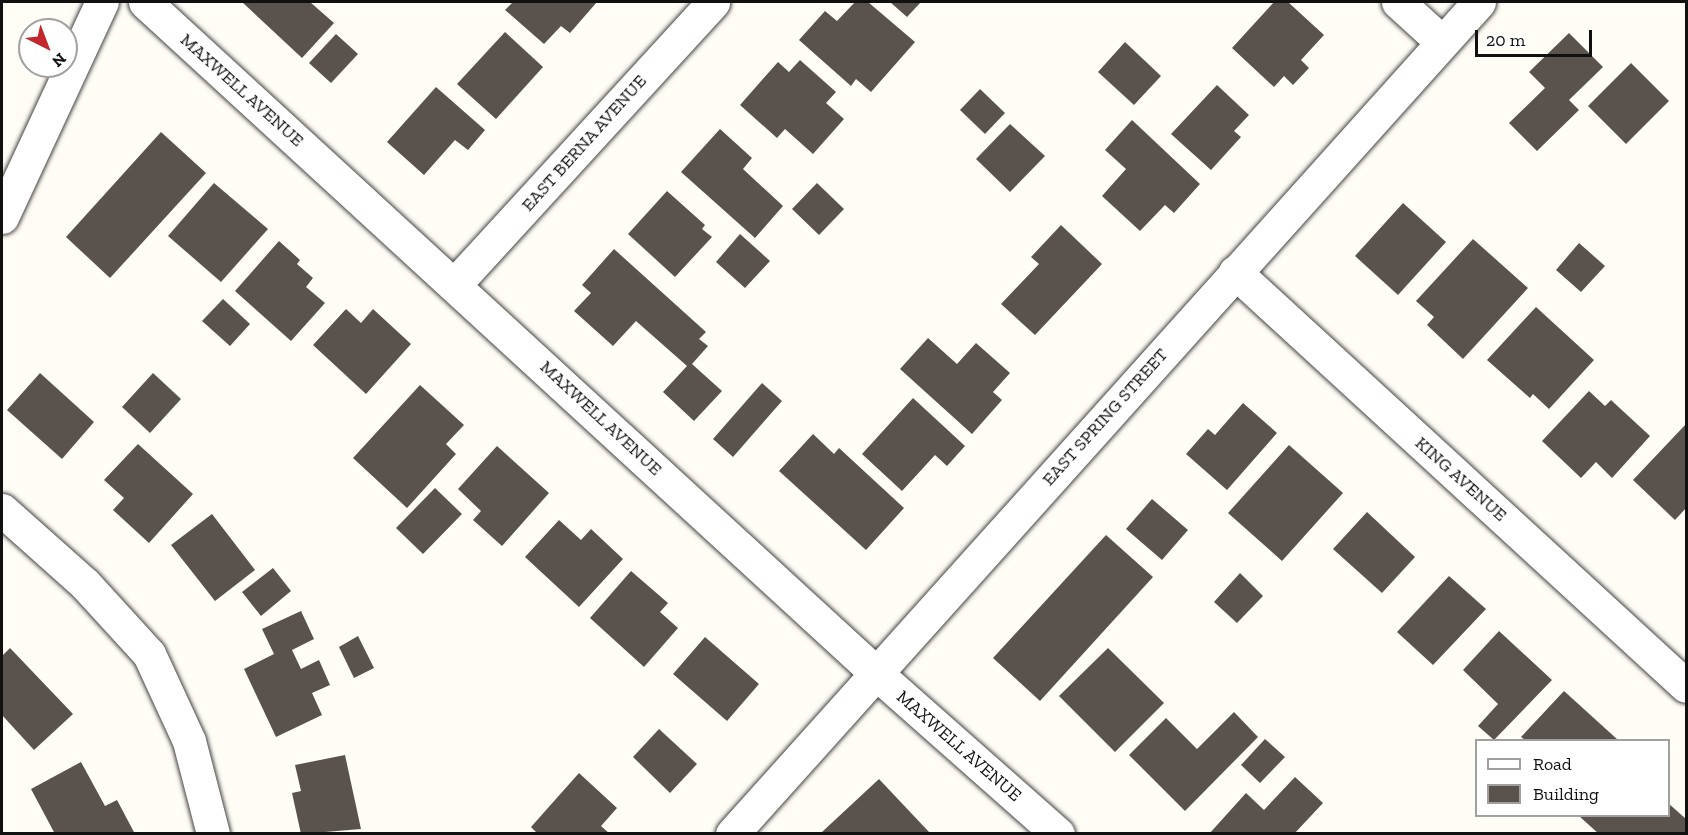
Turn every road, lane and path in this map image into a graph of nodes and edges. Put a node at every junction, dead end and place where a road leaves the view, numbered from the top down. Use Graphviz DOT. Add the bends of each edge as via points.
graph roads {
  1 [pos="102,2"];
  2 [pos="145,2"];
  3 [pos="713,2"];
  4 [pos="1398,2"];
  5 [pos="1479,2"];
  6 [pos="1442,42"];
  7 [pos="2,217"];
  8 [pos="1235,272"];
  9 [pos="455,284"];
  10 [pos="2,510"];
  11 [pos="876,673"];
  12 [pos="1686,686"];
  13 [pos="213,834"];
  14 [pos="732,834"];
  15 [pos="1058,834"];
  1 -- 7 [label="street"];
  2 -- 9 [label="street, MAXWELL AVENUE"];
  3 -- 9 [label="street, EAST BERNA AVENUE"];
  4 -- 6 [label="street"];
  5 -- 6 [label="street, EAST SPRING STREET"];
  6 -- 8 [label="street, EAST SPRING STREET"];
  8 -- 11 [label="street, EAST SPRING STREET"];
  8 -- 12 [label="street, KING AVENUE"];
  9 -- 11 [label="street, MAXWELL AVENUE"];
  10 -- 13 [label="street" via="85,584 148,654 189,741"];
  11 -- 14 [label="street, EAST SPRING STREET"];
  11 -- 15 [label="street, MAXWELL AVENUE"];
}
